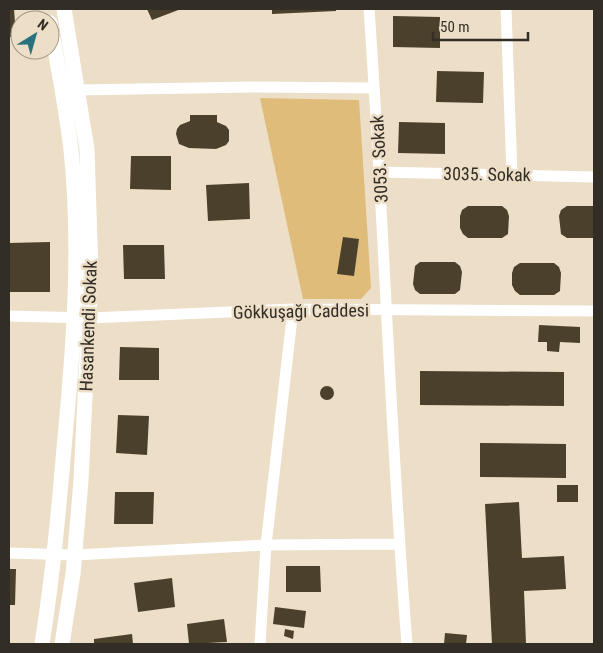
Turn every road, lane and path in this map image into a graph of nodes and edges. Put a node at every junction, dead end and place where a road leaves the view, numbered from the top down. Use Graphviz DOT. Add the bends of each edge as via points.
graph roads {
  1 [pos="64,9"];
  2 [pos="369,9"];
  3 [pos="506,9"];
  4 [pos="57,60"];
  5 [pos="374,88"];
  6 [pos="79,90"];
  7 [pos="380,172"];
  8 [pos="512,175"];
  9 [pos="594,177"];
  10 [pos="293,309"];
  11 [pos="386,310"];
  12 [pos="594,310"];
  13 [pos="9,316"];
  14 [pos="74,317"];
  15 [pos="90,318"];
  16 [pos="399,544"];
  17 [pos="266,545"];
  18 [pos="9,553"];
  19 [pos="55,554"];
  20 [pos="75,555"];
  21 [pos="42,644"];
  22 [pos="62,644"];
  23 [pos="260,644"];
  24 [pos="407,644"];
  1 -- 6 [label="main road, Hasankendi Sokak"];
  2 -- 5 [label="street, 3053. Sokak"];
  3 -- 8 [label="street"];
  4 -- 14 [label="main road, Hasankendi Sokak" via="71,151"];
  5 -- 6 [label="street"];
  5 -- 7 [label="street, 3053. Sokak"];
  6 -- 15 [label="main road, Hasankendi Sokak" via="89,178"];
  7 -- 8 [label="street, 3035. Sokak"];
  7 -- 11 [label="street, 3053. Sokak"];
  8 -- 9 [label="street, 3035. Sokak"];
  10 -- 11 [label="street, Gökkuşağı Caddesi"];
  10 -- 15 [label="street, Gökkuşağı Caddesi"];
  10 -- 17 [label="street"];
  11 -- 12 [label="street, Gökkuşağı Caddesi"];
  11 -- 16 [label="street, 3053. Sokak"];
  13 -- 14 [label="street, Gökkuşağı Caddesi"];
  14 -- 15 [label="street, Gökkuşağı Caddesi"];
  14 -- 19 [label="main road, Hasankendi Sokak"];
  15 -- 20 [label="main road, Hasankendi Sokak"];
  16 -- 17 [label="street"];
  16 -- 24 [label="street, 3053. Sokak"];
  17 -- 20 [label="street"];
  17 -- 23 [label="street"];
  18 -- 19 [label="street"];
  19 -- 20 [label="street"];
  19 -- 21 [label="main road, Hasankendi Sokak"];
  20 -- 22 [label="main road, Hasankendi Sokak"];
}
